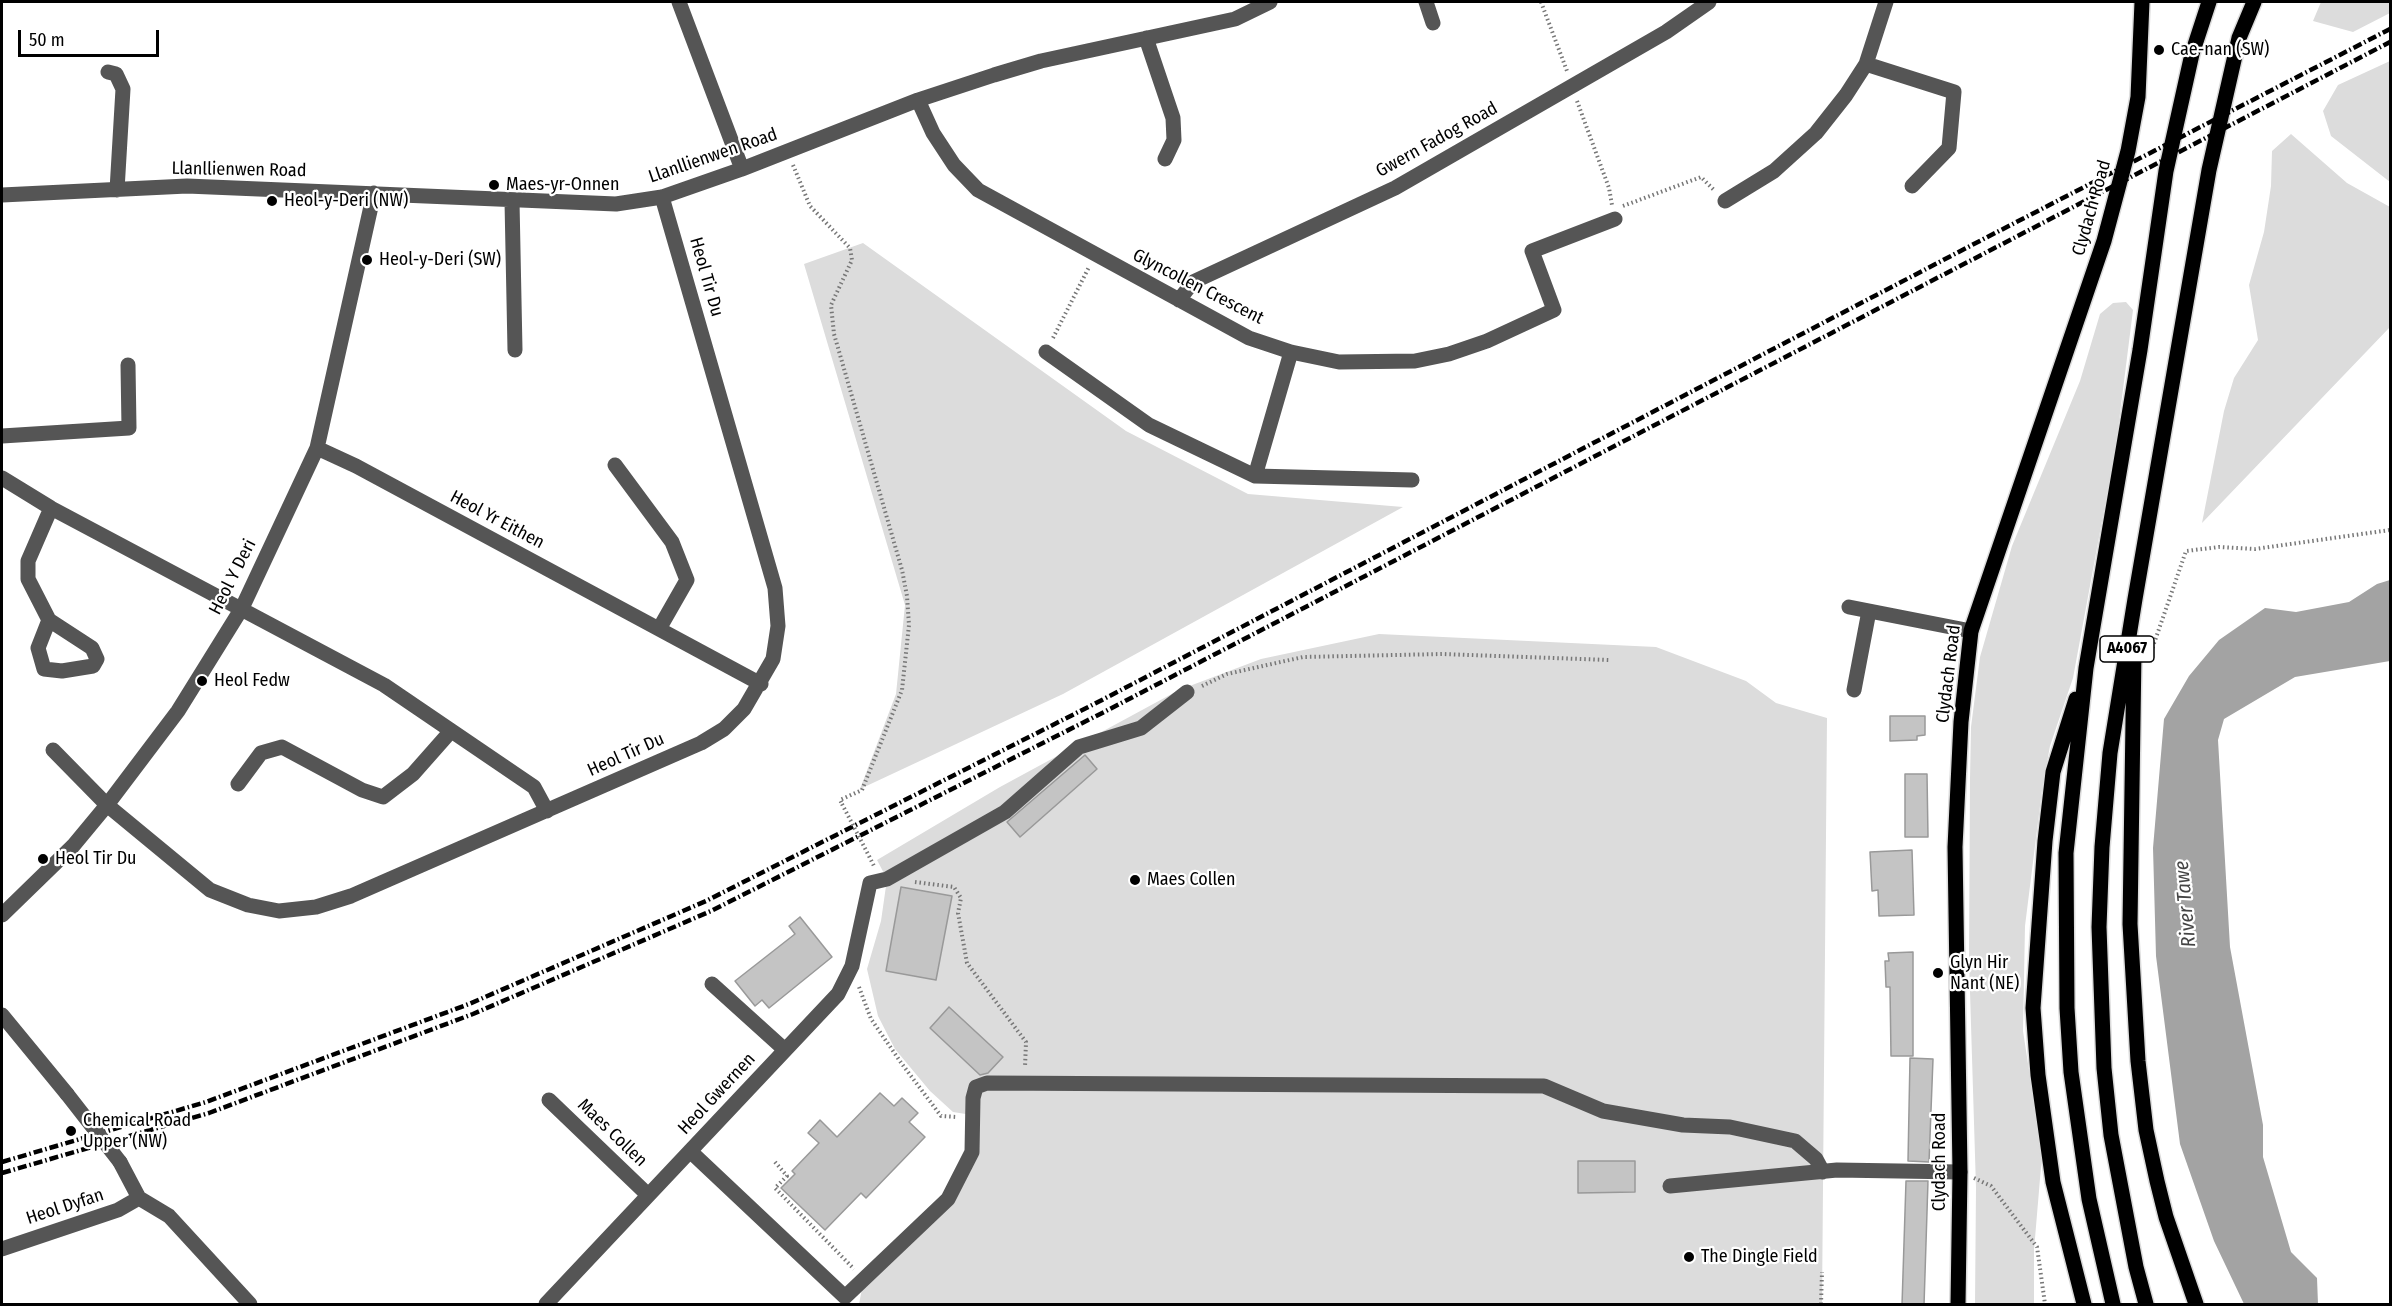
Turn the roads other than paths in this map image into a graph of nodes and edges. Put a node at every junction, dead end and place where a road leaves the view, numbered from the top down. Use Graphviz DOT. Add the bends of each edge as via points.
graph roads {
  1 [pos="679,2"];
  2 [pos="1270,2"];
  3 [pos="1426,2"];
  4 [pos="1709,2"];
  5 [pos="1886,2"];
  6 [pos="2142,2"];
  7 [pos="2210,2"];
  8 [pos="2254,2"];
  9 [pos="1433,23"];
  10 [pos="1146,38"];
  11 [pos="1866,64"];
  12 [pos="108,72"];
  13 [pos="918,100"];
  14 [pos="1165,159"];
  15 [pos="742,169"];
  16 [pos="1912,186"];
  17 [pos="117,190"];
  18 [pos="374,193"];
  19 [pos="2,195"];
  20 [pos="662,197"];
  21 [pos="512,201"];
  22 [pos="1725,201"];
  23 [pos="1615,219"];
  24 [pos="1179,300"];
  25 [pos="515,350"];
  26 [pos="1046,352"];
  27 [pos="1291,352"];
  28 [pos="128,365"];
  29 [pos="2,436"];
  30 [pos="316,448"];
  31 [pos="615,465"];
  32 [pos="1255,476"];
  33 [pos="1412,480"];
  34 [pos="4,485"];
  35 [pos="51,508"];
  36 [pos="2135,599"];
  37 [pos="1849,607"];
  38 [pos="242,608"];
  39 [pos="1869,611"];
  40 [pos="49,620"];
  41 [pos="659,628"];
  42 [pos="1971,631"];
  43 [pos="2086,668"];
  44 [pos="760,684"];
  45 [pos="1854,690"];
  46 [pos="1187,692"];
  47 [pos="451,731"];
  48 [pos="53,750"];
  49 [pos="238,784"];
  50 [pos="107,805"];
  51 [pos="547,811"];
  52 [pos="2,915"];
  53 [pos="712,984"];
  54 [pos="2,1015"];
  55 [pos="786,1050"];
  56 [pos="549,1100"];
  57 [pos="690,1151"];
  58 [pos="1823,1172"];
  59 [pos="1960,1172"];
  60 [pos="1670,1186"];
  61 [pos="648,1195"];
  62 [pos="139,1198"];
  63 [pos="2,1249"];
  64 [pos="845,1301"];
  65 [pos="250,1305"];
  66 [pos="546,1305"];
  67 [pos="1958,1305"];
  68 [pos="2084,1305"];
  69 [pos="2113,1305"];
  70 [pos="2146,1305"];
  71 [pos="2196,1305"];
  1 -- 15 [label="street"];
  2 -- 10 [label="street, Llanllienwen Road" via="1235,19"];
  3 -- 9 [label="street"];
  4 -- 24 [label="street, Gwern Fadog Road" via="1666,32 1395,188 1193,282"];
  5 -- 11 [label="street"];
  6 -- 42 [label="main road, Clydach Road" via="2138,97 2126,163 2104,241"];
  7 -- 43 [label="main road, A4067" via="2192,54 2166,171"];
  8 -- 36 [label="main road, A4067" via="2239,38 2209,170"];
  10 -- 13 [label="street, Llanllienwen Road" via="1041,61"];
  10 -- 14 [label="street" via="1173,118 1174,140"];
  11 -- 16 [label="street" via="1954,93 1949,148"];
  11 -- 22 [label="street" via="1816,133 1774,171"];
  12 -- 17 [label="street" via="116,74 123,89"];
  13 -- 15 [label="street, Llanllienwen Road"];
  13 -- 24 [label="street, Glyncollen Crescent" via="954,165 978,190"];
  15 -- 20 [label="street, Llanllienwen Road"];
  17 -- 18 [label="street, Llanllienwen Road" via="187,186"];
  17 -- 19 [label="street, Llanllienwen Road"];
  18 -- 21 [label="street, Llanllienwen Road"];
  18 -- 30 [label="street, Heol Y Deri"];
  20 -- 21 [label="street, Llanllienwen Road" via="616,204"];
  20 -- 44 [label="street, Heol Tir Du" via="775,588 778,626 773,659"];
  21 -- 25 [label="street"];
  23 -- 27 [label="street, Glyncollen Crescent" via="1532,251 1554,310 1487,341 1415,361 1339,362"];
  24 -- 27 [label="street, Glyncollen Crescent" via="1249,338"];
  26 -- 32 [label="street" via="1149,425"];
  27 -- 32 [label="street"];
  28 -- 29 [label="street" via="129,429"];
  30 -- 38 [label="street, Heol Y Deri"];
  30 -- 41 [label="street, Heol Yr Eithen"];
  31 -- 41 [label="street" via="672,542 687,580"];
  32 -- 33 [label="street"];
  34 -- 35 [label="street"];
  35 -- 38 [label="street"];
  35 -- 40 [label="street" via="26,571"];
  36 -- 70 [label="main road, A4067" via="2110,753 2102,847 2100,1005 2111,1135"];
  36 -- 71 [label="main road" via="2130,924 2138,1061 2157,1181"];
  37 -- 39 [label="street"];
  38 -- 47 [label="street" via="384,686"];
  38 -- 50 [label="street, Heol Y Deri" via="178,711"];
  39 -- 42 [label="street"];
  39 -- 45 [label="street"];
  41 -- 44 [label="street, Heol Yr Eithen"];
  42 -- 59 [label="main road, Clydach Road" via="1961,722 1955,848"];
  43 -- 68 [label="main road" via="2053,772 2033,1008 2053,1182"];
  43 -- 69 [label="main road, A4067" via="2066,853 2067,1008 2071,1072 2086,1178"];
  44 -- 51 [label="street, Heol Tir Du" via="744,709 724,729 701,743"];
  46 -- 55 [label="street, Heol Gwernen" via="1141,729 1079,747 1005,812 877,877 852,966 838,994"];
  47 -- 49 [label="street" via="413,774 383,797 362,790 282,747 261,753"];
  47 -- 51 [label="street" via="534,787"];
  48 -- 50 [label="street, Heol Tir Du"];
  50 -- 51 [label="street, Heol Tir Du" via="210,890 248,905 279,911 316,907 351,896"];
  50 -- 52 [label="street, Heol Y Deri" via="73,846"];
  53 -- 55 [label="street"];
  54 -- 62 [label="street, bridge" via="120,1162"];
  55 -- 57 [label="street, Heol Gwernen"];
  56 -- 61 [label="street, Maes Collen"];
  57 -- 61 [label="street, Heol Gwernen"];
  57 -- 64 [label="street"];
  58 -- 59 [label="street"];
  58 -- 60 [label="street"];
  58 -- 64 [label="street" via="1816,1159 1795,1141 1730,1127 1683,1125 1613,1113 1544,1086 987,1083 976,1087 972,1152 948,1199"];
  59 -- 67 [label="main road, Clydach Road"];
  61 -- 66 [label="street, Heol Gwernen"];
  62 -- 63 [label="street, Heol Dyfan" via="118,1210"];
  62 -- 65 [label="street" via="170,1216"];
}
